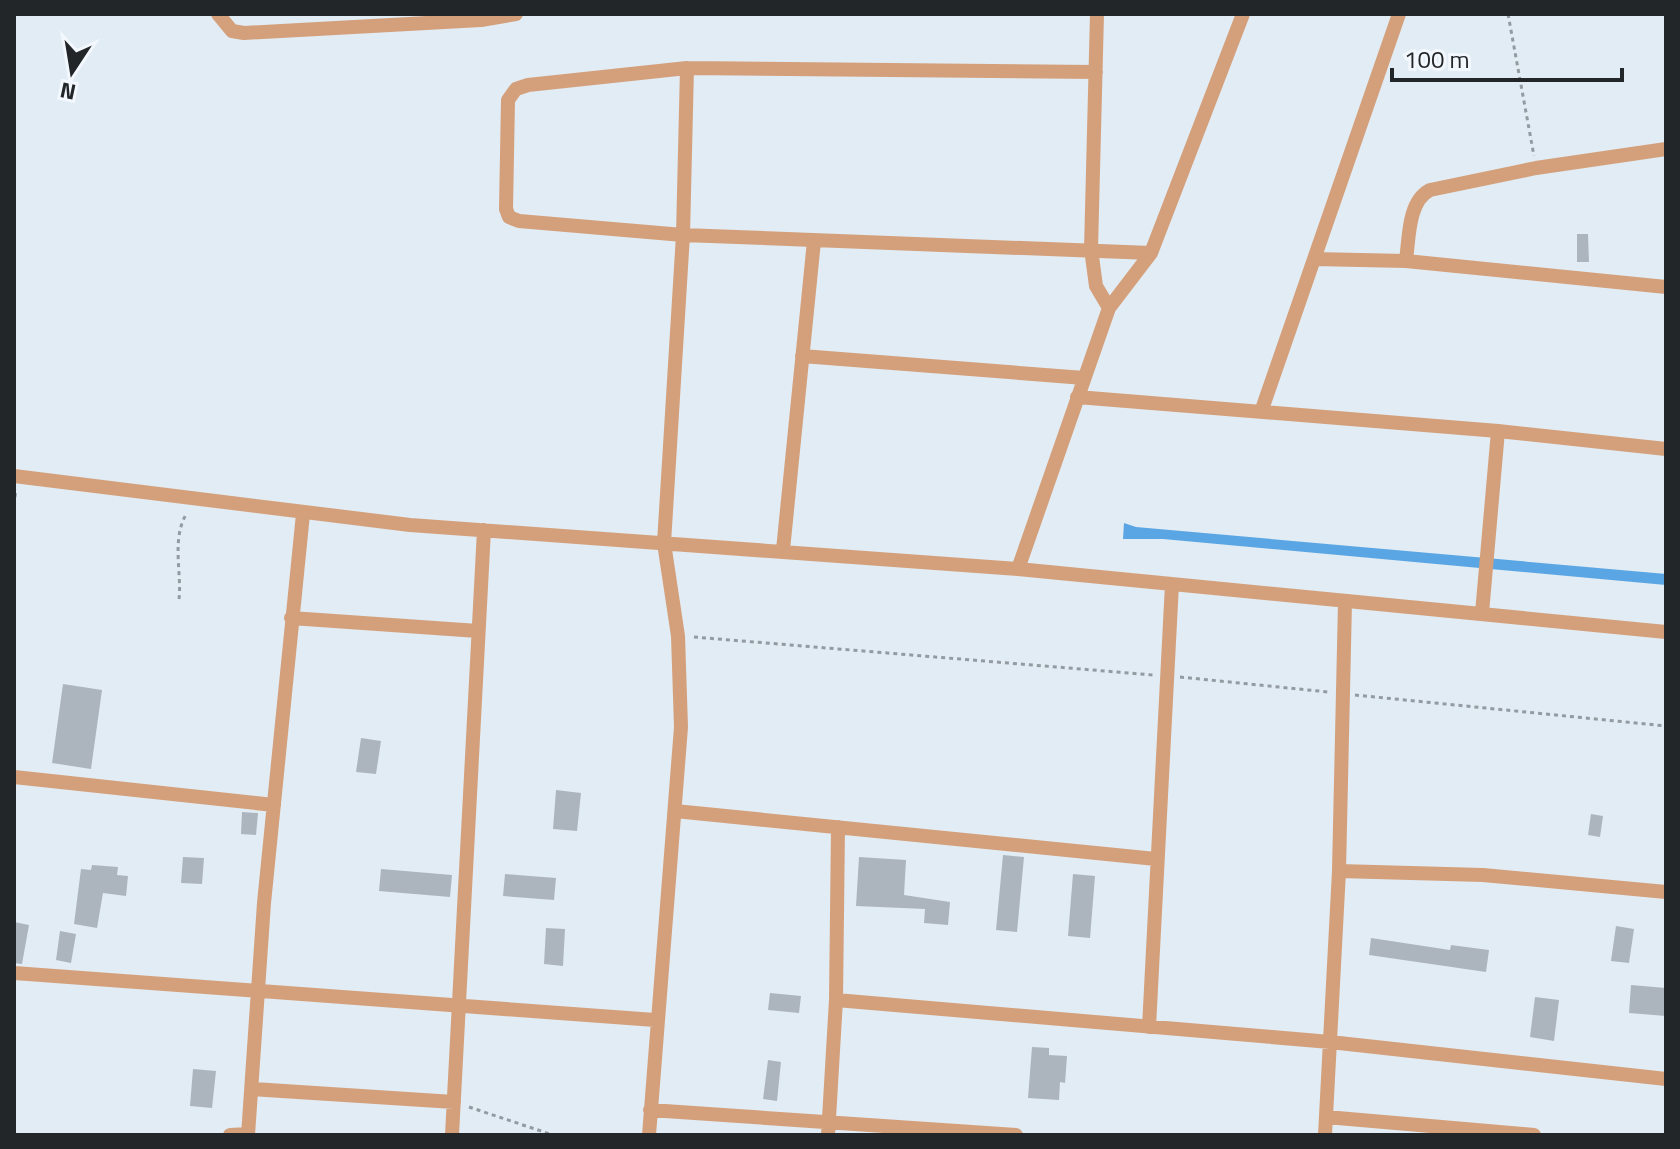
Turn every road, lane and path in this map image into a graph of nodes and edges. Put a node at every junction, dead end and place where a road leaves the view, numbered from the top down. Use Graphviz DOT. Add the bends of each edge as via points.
graph roads {
  1 [pos="218,14"];
  2 [pos="516,14"];
  3 [pos="1097,14"];
  4 [pos="1243,14"];
  5 [pos="1399,14"];
  6 [pos="1508,14"];
  7 [pos="337,21"];
  8 [pos="687,68"];
  9 [pos="1096,72"];
  10 [pos="1666,149"];
  11 [pos="1536,168"];
  12 [pos="683,235"];
  13 [pos="814,241"];
  14 [pos="1091,249"];
  15 [pos="1151,253"];
  16 [pos="1314,259"];
  17 [pos="1406,261"];
  18 [pos="1666,287"];
  19 [pos="1109,308"];
  20 [pos="802,356"];
  21 [pos="1084,378"];
  22 [pos="1077,397"];
  23 [pos="1261,412"];
  24 [pos="1498,431"];
  25 [pos="1666,449"];
  26 [pos="14,476"];
  27 [pos="196,500"];
  28 [pos="303,514"];
  29 [pos="484,530"];
  30 [pos="664,543"];
  31 [pos="783,550"];
  32 [pos="1018,569"];
  33 [pos="1172,584"];
  34 [pos="179,599"];
  35 [pos="1345,602"];
  36 [pos="1482,613"];
  37 [pos="291,618"];
  38 [pos="478,631"];
  39 [pos="1666,632"];
  40 [pos="678,636"];
  41 [pos="1166,676"];
  42 [pos="1344,694"];
  43 [pos="1666,726"];
  44 [pos="14,777"];
  45 [pos="274,805"];
  46 [pos="675,811"];
  47 [pos="838,827"];
  48 [pos="1156,859"];
  49 [pos="1339,871"];
  50 [pos="1666,892"];
  51 [pos="14,973"];
  52 [pos="258,992"];
  53 [pos="836,1000"];
  54 [pos="459,1005"];
  55 [pos="655,1020"];
  56 [pos="1149,1027"];
  57 [pos="1330,1042"];
  58 [pos="1666,1079"];
  59 [pos="252,1089"];
  60 [pos="454,1102"];
  61 [pos="650,1110"];
  62 [pos="1326,1117"];
  63 [pos="828,1129"];
  64 [pos="230,1135"];
  65 [pos="248,1135"];
  66 [pos="452,1135"];
  67 [pos="553,1135"];
  68 [pos="649,1135"];
  69 [pos="1016,1135"];
  70 [pos="1325,1135"];
  71 [pos="1534,1135"];
  1 -- 7 [label="street" via="232,31 244,33"];
  2 -- 7 [label="street" via="481,20"];
  3 -- 9 [label="street"];
  4 -- 15 [label="street"];
  5 -- 16 [label="street"];
  6 -- 11 [label="path"];
  8 -- 9 [label="street"];
  8 -- 12 [label="street"];
  8 -- 12 [label="street" via="528,85 508,100 509,217"];
  9 -- 14 [label="street"];
  10 -- 11 [label="street"];
  11 -- 17 [label="street" via="1421,195"];
  12 -- 13 [label="street"];
  12 -- 30 [label="street"];
  13 -- 14 [label="street"];
  13 -- 20 [label="street"];
  14 -- 15 [label="street"];
  14 -- 19 [label="street" via="1096,286"];
  15 -- 19 [label="street"];
  16 -- 17 [label="street"];
  16 -- 23 [label="street"];
  17 -- 18 [label="street"];
  19 -- 21 [label="street"];
  20 -- 21 [label="street"];
  20 -- 31 [label="street"];
  21 -- 22 [label="street"];
  22 -- 23 [label="street"];
  22 -- 32 [label="street"];
  23 -- 24 [label="street"];
  24 -- 25 [label="street"];
  24 -- 36 [label="street"];
  26 -- 27 [label="street"];
  27 -- 28 [label="street"];
  27 -- 34 [label="path" via="182,521 176,567"];
  28 -- 29 [label="street"];
  28 -- 37 [label="street"];
  29 -- 30 [label="street"];
  29 -- 38 [label="street"];
  30 -- 31 [label="street"];
  30 -- 40 [label="street"];
  31 -- 32 [label="street"];
  32 -- 33 [label="street"];
  33 -- 35 [label="street"];
  33 -- 41 [label="street"];
  35 -- 36 [label="street"];
  35 -- 42 [label="street"];
  36 -- 39 [label="street"];
  37 -- 38 [label="street"];
  37 -- 45 [label="street"];
  38 -- 54 [label="street"];
  40 -- 41 [label="path"];
  40 -- 46 [label="street" via="681,727"];
  41 -- 42 [label="path"];
  41 -- 48 [label="street"];
  42 -- 43 [label="path"];
  42 -- 49 [label="street"];
  44 -- 45 [label="street"];
  45 -- 52 [label="street"];
  46 -- 47 [label="street"];
  46 -- 55 [label="street"];
  47 -- 48 [label="street"];
  47 -- 53 [label="street"];
  48 -- 56 [label="street"];
  49 -- 50 [label="street" via="1483,875"];
  49 -- 57 [label="street"];
  51 -- 52 [label="street"];
  52 -- 54 [label="street"];
  52 -- 59 [label="street"];
  53 -- 56 [label="street"];
  53 -- 63 [label="street"];
  54 -- 55 [label="street"];
  54 -- 60 [label="street"];
  55 -- 61 [label="street"];
  56 -- 57 [label="street"];
  57 -- 58 [label="street"];
  57 -- 62 [label="street"];
  59 -- 60 [label="street"];
  59 -- 65 [label="street"];
  60 -- 66 [label="street"];
  60 -- 67 [label="path"];
  61 -- 63 [label="street"];
  61 -- 68 [label="street"];
  62 -- 70 [label="street"];
  62 -- 71 [label="street"];
  63 -- 69 [label="street"];
  64 -- 65 [label="street"];
}
